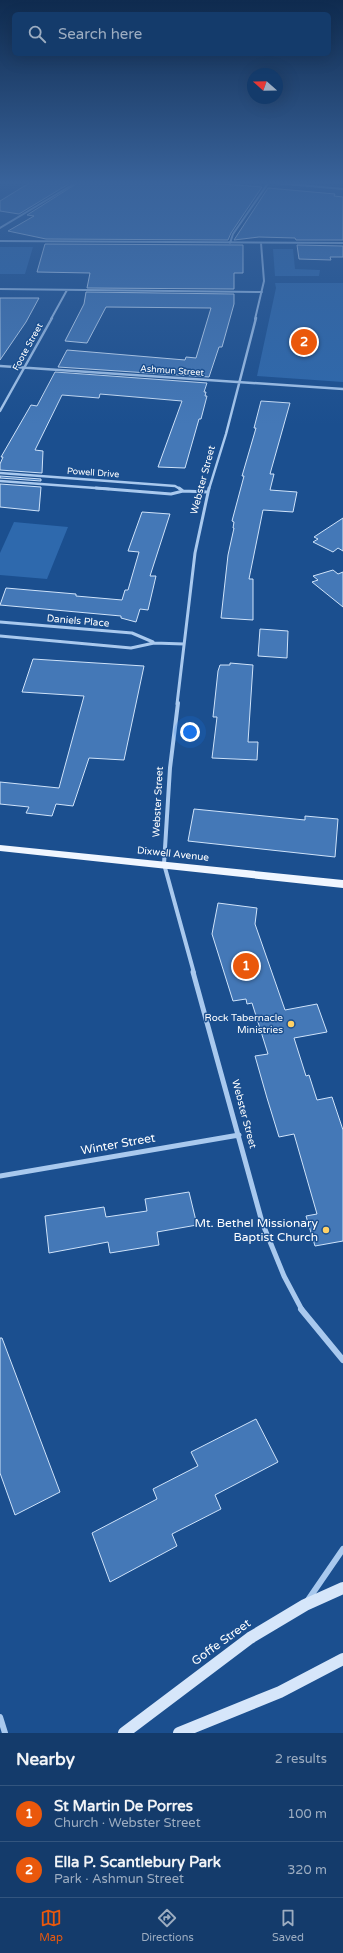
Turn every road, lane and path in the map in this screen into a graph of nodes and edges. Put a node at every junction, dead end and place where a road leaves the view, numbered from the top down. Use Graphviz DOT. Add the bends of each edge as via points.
graph roads {
  1 [pos="263,263"];
  2 [pos="0,289"];
  3 [pos="67,290"];
  4 [pos="262,292"];
  5 [pos="0,366"];
  6 [pos="25,368"];
  7 [pos="239,382"];
  8 [pos="343,389"];
  9 [pos="0,411"];
  10 [pos="0,473"];
  11 [pos="0,481"];
  12 [pos="184,491"];
  13 [pos="208,492"];
  14 [pos="0,622"];
  15 [pos="0,636"];
  16 [pos="154,643"];
  17 [pos="184,644"];
  18 [pos="0,848"];
  19 [pos="164,864"];
  20 [pos="343,884"];
  21 [pos="239,1135"];
  22 [pos="0,1176"];
  23 [pos="343,1360"];
  24 [pos="343,1549"];
  25 [pos="343,1588"];
  26 [pos="305,1605"];
  27 [pos="343,1659"];
  28 [pos="0,1717"];
  29 [pos="5,1733"];
  30 [pos="124,1733"];
  31 [pos="178,1733"];
  1 -- 4 [label="street, Webster Street"];
  2 -- 3 [label="street"];
  3 -- 4 [label="street"];
  3 -- 6 [label="street, Foote Street"];
  4 -- 7 [label="street, Webster Street"];
  5 -- 6 [label="street, Ashmun Street"];
  6 -- 7 [label="street, Ashmun Street"];
  6 -- 9 [label="street, Foote Street"];
  7 -- 8 [label="street, Ashmun Street"];
  7 -- 13 [label="street, Webster Street"];
  10 -- 12 [label="street, Powell Drive" via="175,486"];
  11 -- 12 [label="street, Powell Drive" via="171,494"];
  12 -- 13 [label="street, Powell Drive"];
  13 -- 17 [label="street, Webster Street" via="195,553"];
  14 -- 16 [label="street, Daniels Place" via="132,633"];
  15 -- 16 [label="street, Daniels Place" via="131,648"];
  16 -- 17 [label="street, Daniels Place"];
  17 -- 19 [label="street, Webster Street" via="170,768"];
  18 -- 19 [label="main road, Dixwell Avenue"];
  19 -- 20 [label="main road, Dixwell Avenue"];
  19 -- 21 [label="street, Webster Street"];
  21 -- 22 [label="street, Winter Street"];
  21 -- 23 [label="street, Webster Street" via="262,1222 278,1263 300,1307 320,1335"];
  24 -- 26 [label="street"];
  25 -- 26 [label="main road, Goffe Street"];
  26 -- 30 [label="main road, Goffe Street" via="250,1638"];
  27 -- 31 [label="main road" via="280,1692"];
  28 -- 29 [label="street"];
}
